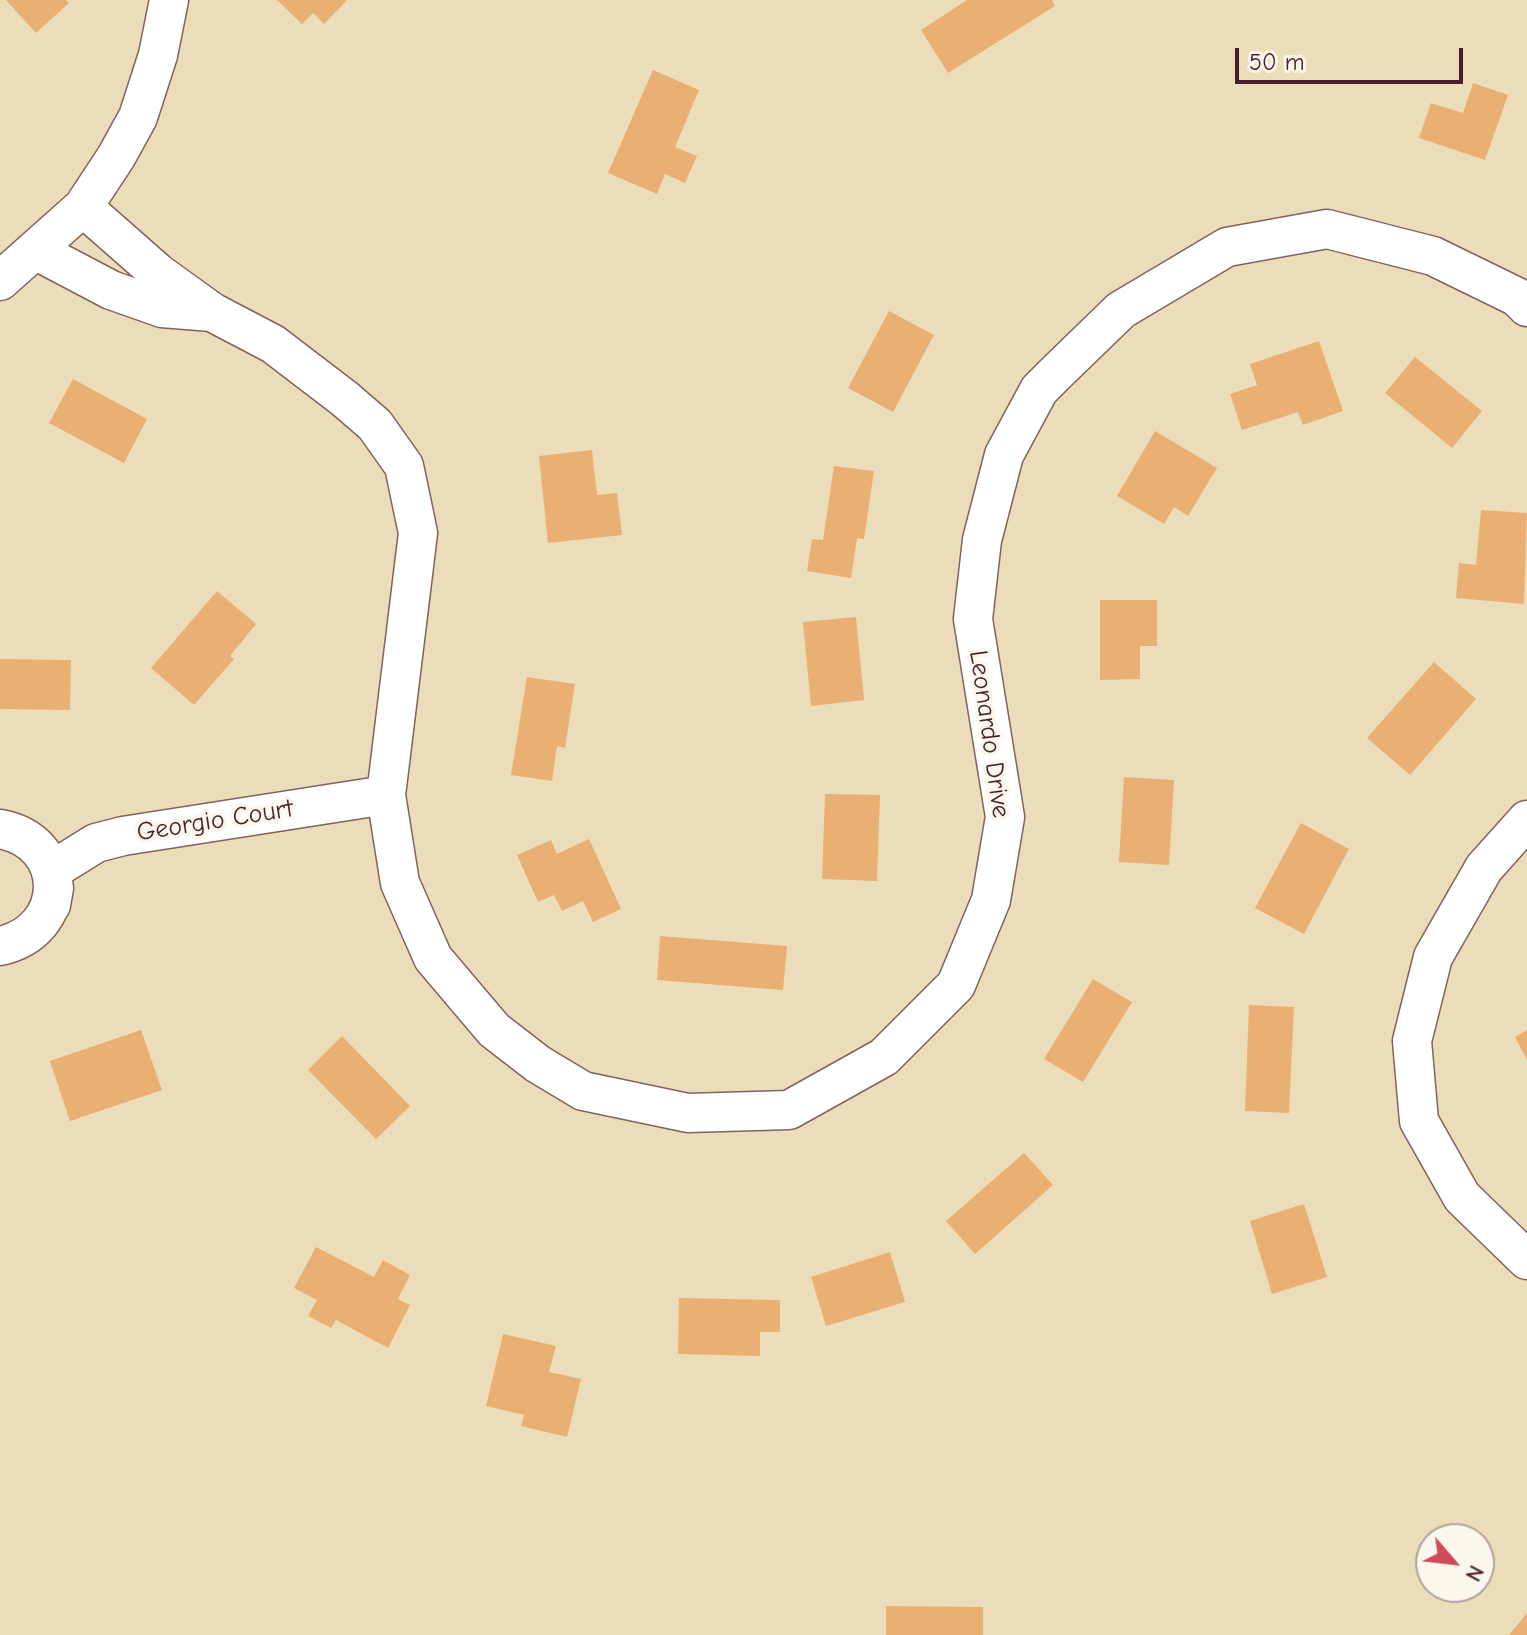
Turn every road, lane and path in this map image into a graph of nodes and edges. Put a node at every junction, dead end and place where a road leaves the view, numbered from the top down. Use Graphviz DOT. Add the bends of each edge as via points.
graph roads {
  1 [pos="169,0"];
  2 [pos="83,207"];
  3 [pos="35,250"];
  4 [pos="0,281"];
  5 [pos="1527,307"];
  6 [pos="212,312"];
  7 [pos="386,795"];
  8 [pos="1527,820"];
  9 [pos="0,829"];
  10 [pos="51,871"];
  11 [pos="0,946"];
  12 [pos="1527,1260"];
  1 -- 2 [label="street" via="138,117"];
  2 -- 3 [label="street"];
  2 -- 6 [label="street, Leonardo Drive"];
  3 -- 4 [label="street"];
  3 -- 6 [label="street, Leonardo Drive" via="111,290 162,308"];
  5 -- 7 [label="street, Leonardo Drive" via="1517,297 1433,256 1327,229 1227,247 1121,310 1039,390 1004,455 982,540 973,619 1005,817 991,900 956,985 884,1057 789,1110 688,1113 583,1091 494,1030 433,958 400,883"];
  6 -- 7 [label="street, Leonardo Drive" via="273,344 345,399 375,425 404,466 418,533"];
  7 -- 10 [label="street, Georgio Court" via="123,836 96,843"];
  8 -- 12 [label="street" via="1484,868 1433,957 1412,1041 1419,1121 1462,1197"];
  9 -- 10 [label="street" via="31,842"];
  10 -- 11 [label="street" via="54,888 43,921 16,943"];
}
